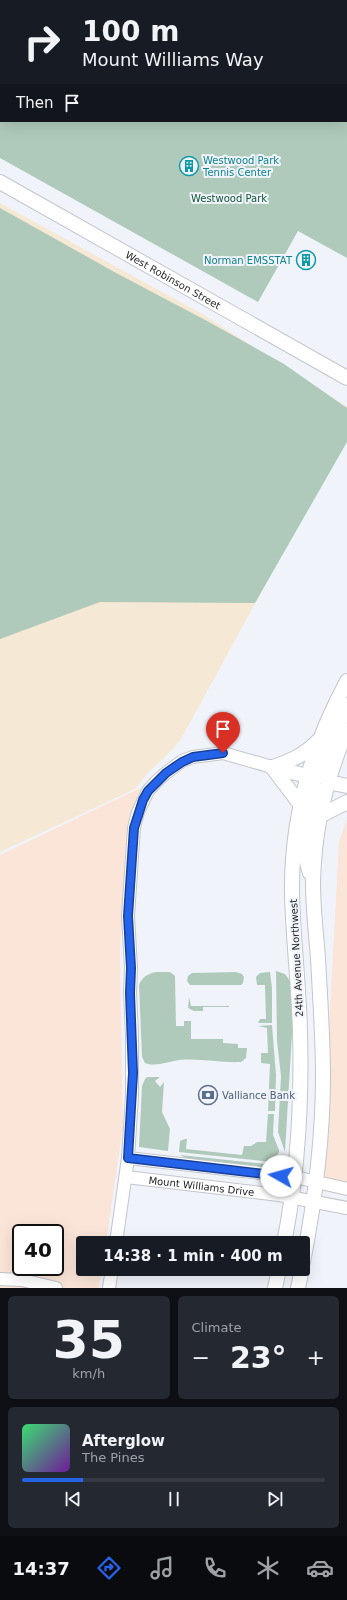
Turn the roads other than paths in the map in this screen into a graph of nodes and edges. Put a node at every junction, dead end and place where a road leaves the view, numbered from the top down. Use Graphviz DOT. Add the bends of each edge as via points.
graph roads {
  1 [pos="0,182"];
  2 [pos="347,378"];
  3 [pos="347,681"];
  4 [pos="347,705"];
  5 [pos="344,736"];
  6 [pos="319,739"];
  7 [pos="347,759"];
  8 [pos="272,767"];
  9 [pos="307,776"];
  10 [pos="328,782"];
  11 [pos="347,786"];
  12 [pos="347,802"];
  13 [pos="300,804"];
  14 [pos="320,816"];
  15 [pos="314,885"];
  16 [pos="128,1158"];
  17 [pos="126,1177"];
  18 [pos="295,1177"];
  19 [pos="316,1182"];
  20 [pos="347,1188"];
  21 [pos="293,1197"];
  22 [pos="314,1201"];
  23 [pos="347,1208"];
  24 [pos="117,1236"];
  25 [pos="285,1236"];
  26 [pos="308,1236"];
  27 [pos="111,1276"];
  28 [pos="278,1276"];
  29 [pos="301,1276"];
  30 [pos="0,1279"];
  31 [pos="56,1288"];
  32 [pos="109,1288"];
  33 [pos="275,1288"];
  34 [pos="298,1288"];
  1 -- 2 [label="main road, West Robinson Street"];
  3 -- 6 [label="main road, 24th Avenue Northwest"];
  4 -- 10 [label="main road" via="323,760 322,772"];
  5 -- 7 [label="main road"];
  5 -- 10 [label="main road, 24th Avenue Northwest"];
  6 -- 8 [label="main road" via="298,758"];
  6 -- 9 [label="main road, 24th Avenue Northwest"];
  8 -- 9 [label="main road"];
  8 -- 13 [label="main road"];
  8 -- 16 [label="street" via="223,753 193,757 166,773 148,791 138,812 134,828 128,916 133,1073"];
  9 -- 13 [label="main road, 24th Avenue Northwest"];
  9 -- 15 [label="main road" via="313,781 314,789 304,852"];
  10 -- 11 [label="main road"];
  10 -- 14 [label="main road, 24th Avenue Northwest"];
  12 -- 14 [label="main road"];
  13 -- 18 [label="main road, 24th Avenue Northwest" via="292,891 301,1067 300,1125"];
  14 -- 15 [label="main road, 24th Avenue Northwest"];
  15 -- 19 [label="main road, 24th Avenue Northwest" via="323,1077"];
  16 -- 17 [label="street"];
  16 -- 18 [label="street, Mount Williams Drive"];
  17 -- 21 [label="street, Mount Williams Drive"];
  17 -- 24 [label="street"];
  18 -- 19 [label="street, Mount Williams Drive"];
  18 -- 21 [label="main road, 24th Avenue Northwest"];
  19 -- 20 [label="street, Mount Williams Drive"];
  19 -- 22 [label="main road, 24th Avenue Northwest"];
  21 -- 22 [label="street, Mount Williams Drive"];
  21 -- 25 [label="main road, 24th Avenue Northwest"];
  22 -- 23 [label="street, Mount Williams Drive"];
  22 -- 26 [label="main road, 24th Avenue Northwest"];
  27 -- 32 [label="street"];
  28 -- 33 [label="main road"];
  29 -- 34 [label="main road"];
  30 -- 31 [label="street" via="22,1280"];
}
